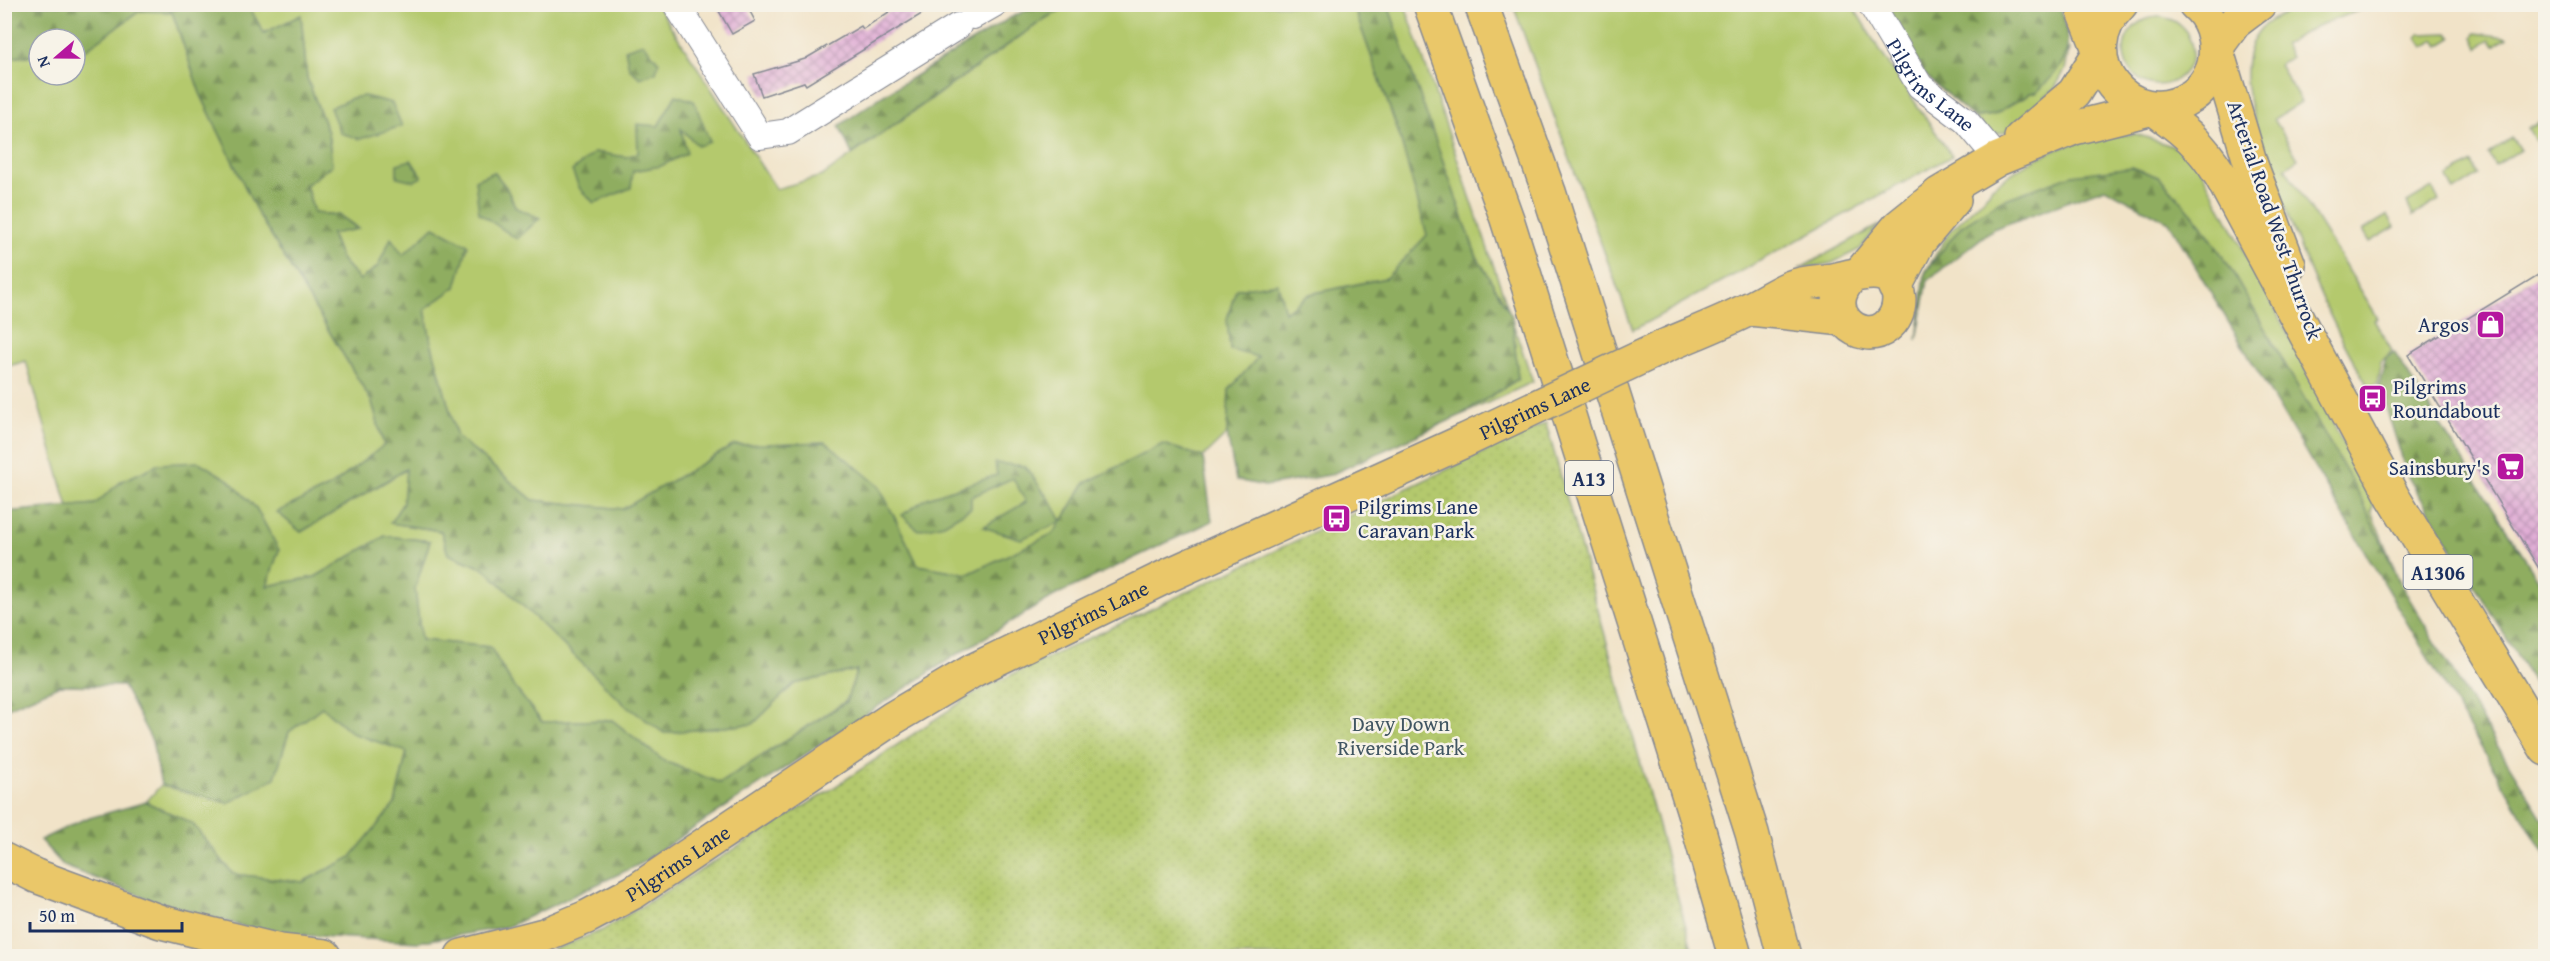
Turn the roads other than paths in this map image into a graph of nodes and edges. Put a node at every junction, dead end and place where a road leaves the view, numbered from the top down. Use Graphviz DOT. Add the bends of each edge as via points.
graph roads {
  1 [pos="676,4"];
  2 [pos="1430,4"];
  3 [pos="1481,4"];
  4 [pos="1871,4"];
  5 [pos="2081,4"];
  6 [pos="2121,4"];
  7 [pos="2195,4"];
  8 [pos="2259,4"];
  9 [pos="975,15"];
  10 [pos="2216,48"];
  11 [pos="2100,52"];
  12 [pos="2153,108"];
  13 [pos="1998,159"];
  14 [pos="1856,274"];
  15 [pos="1895,286"];
  16 [pos="1750,309"];
  17 [pos="1843,319"];
  18 [pos="2336,391"];
  19 [pos="2546,749"];
  20 [pos="4,860"];
  21 [pos="325,957"];
  22 [pos="462,957"];
  23 [pos="1735,957"];
  24 [pos="1784,957"];
  1 -- 9 [label="street" via="760,136 788,132"];
  2 -- 23 [label="main road, A13" via="1507,219 1693,809"];
  3 -- 24 [label="main road, A13" via="1553,203 1752,833"];
  4 -- 13 [label="street, Pilgrims Lane" via="1920,86 1966,121"];
  5 -- 11 [label="main road"];
  6 -- 11 [label="main road" via="2105,25"];
  7 -- 10 [label="main road" via="2212,28"];
  8 -- 10 [label="main road" via="2235,22"];
  10 -- 12 [label="main road" via="2215,63 2197,93 2182,103"];
  10 -- 18 [label="main road, Arterial Road West Thurrock / A1306" via="2251,165"];
  11 -- 12 [label="main road" via="2106,75 2115,89 2130,101"];
  11 -- 13 [label="main road, Pilgrims Lane" via="2074,93"];
  12 -- 13 [label="main road, Pilgrims Lane" via="2074,128"];
  12 -- 18 [label="main road, Arterial Road West Thurrock / A1306" via="2189,133 2206,152"];
  13 -- 14 [label="main road, Pilgrims Lane" via="1939,194 1899,225"];
  13 -- 15 [label="main road, Pilgrims Lane" via="1948,205 1918,243"];
  14 -- 15 [label="main road, Pilgrims Lane" via="1884,275"];
  14 -- 16 [label="main road, Pilgrims Lane" via="1793,286"];
  14 -- 17 [label="main road, Pilgrims Lane" via="1842,287 1838,297"];
  15 -- 17 [label="main road, Pilgrims Lane" via="1898,310 1885,328 1862,332"];
  16 -- 17 [label="main road, Pilgrims Lane"];
  16 -- 22 [label="main road, Pilgrims Lane, bridge" via="1169,575 974,670 875,730 634,892 544,935"];
  18 -- 19 [label="main road, Arterial Road West Thurrock / A1306" via="2393,497"];
  20 -- 21 [label="main road" via="36,876 161,922 270,949"];
}
